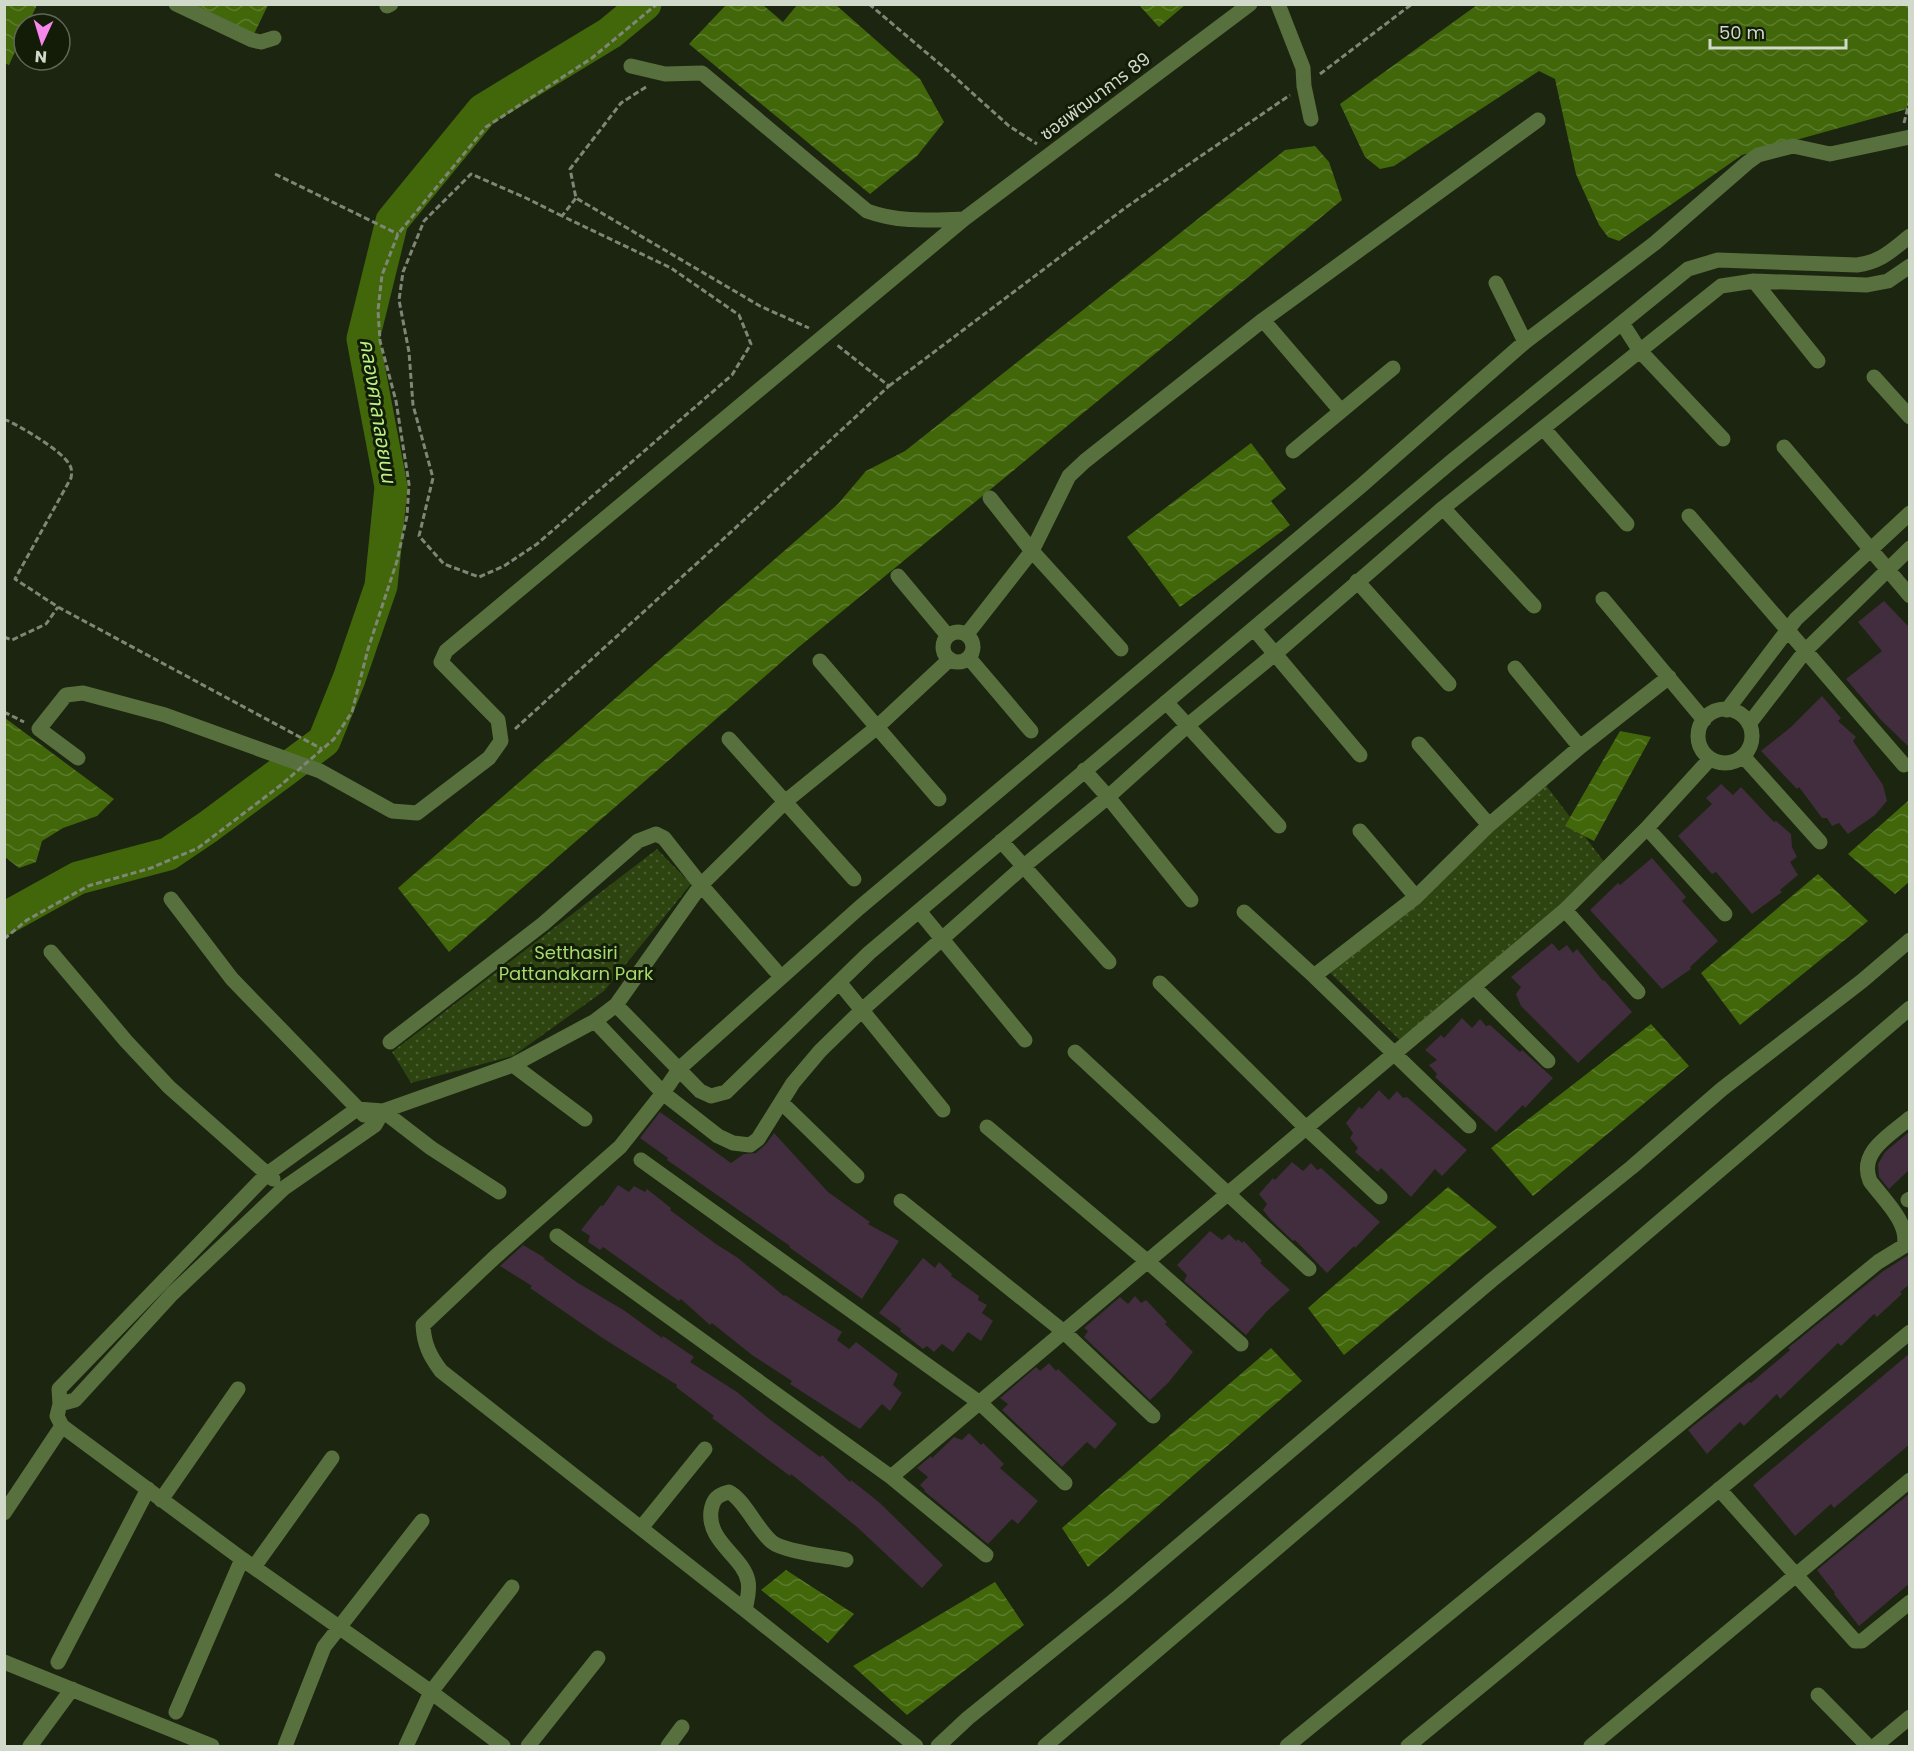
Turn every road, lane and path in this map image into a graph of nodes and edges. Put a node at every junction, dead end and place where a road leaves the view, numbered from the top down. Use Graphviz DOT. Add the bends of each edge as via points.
graph roads {
  1 [pos="176,4"];
  2 [pos="657,4"];
  3 [pos="869,4"];
  4 [pos="1250,4"];
  5 [pos="1278,4"];
  6 [pos="1412,4"];
  7 [pos="274,38"];
  8 [pos="631,66"];
  9 [pos="665,74"];
  10 [pos="1304,86"];
  11 [pos="1910,99"];
  12 [pos="1311,119"];
  13 [pos="1538,120"];
  14 [pos="1905,138"];
  15 [pos="1052,153"];
  16 [pos="275,174"];
  17 [pos="576,198"];
  18 [pos="562,216"];
  19 [pos="964,219"];
  20 [pos="398,234"];
  21 [pos="1910,236"];
  22 [pos="1909,268"];
  23 [pos="1754,281"];
  24 [pos="1496,283"];
  25 [pos="1263,320"];
  26 [pos="1622,323"];
  27 [pos="825,335"];
  28 [pos="1525,342"];
  29 [pos="1640,351"];
  30 [pos="1818,361"];
  31 [pos="1393,368"];
  32 [pos="1874,377"];
  33 [pos="889,386"];
  34 [pos="1341,411"];
  35 [pos="1910,417"];
  36 [pos="4,418"];
  37 [pos="1543,428"];
  38 [pos="1723,439"];
  39 [pos="1784,447"];
  40 [pos="1293,450"];
  41 [pos="990,498"];
  42 [pos="1443,508"];
  43 [pos="1910,513"];
  44 [pos="1689,516"];
  45 [pos="1627,524"];
  46 [pos="1910,548"];
  47 [pos="1870,549"];
  48 [pos="1032,551"];
  49 [pos="1888,570"];
  50 [pos="898,576"];
  51 [pos="1357,581"];
  52 [pos="1910,596"];
  53 [pos="1603,599"];
  54 [pos="1534,606"];
  55 [pos="58,607"];
  56 [pos="1254,628"];
  57 [pos="1787,630"];
  58 [pos="967,634"];
  59 [pos="948,636"];
  60 [pos="4,637"];
  61 [pos="1121,649"];
  62 [pos="1806,650"];
  63 [pos="1276,653"];
  64 [pos="969,658"];
  65 [pos="950,659"];
  66 [pos="820,661"];
  67 [pos="1515,668"];
  68 [pos="1669,677"];
  69 [pos="1449,684"];
  70 [pos="1166,702"];
  71 [pos="1727,710"];
  72 [pos="4,712"];
  73 [pos="1704,720"];
  74 [pos="1188,724"];
  75 [pos="1749,724"];
  76 [pos="876,728"];
  77 [pos="39,729"];
  78 [pos="1030,731"];
  79 [pos="729,739"];
  80 [pos="501,741"];
  81 [pos="1419,744"];
  82 [pos="1580,747"];
  83 [pos="322,749"];
  84 [pos="1360,755"];
  85 [pos="1743,756"];
  86 [pos="78,758"];
  87 [pos="1710,759"];
  88 [pos="1904,765"];
  89 [pos="305,766"];
  90 [pos="1084,770"];
  91 [pos="1108,797"];
  92 [pos="939,799"];
  93 [pos="786,801"];
  94 [pos="1489,825"];
  95 [pos="1280,826"];
  96 [pos="1647,828"];
  97 [pos="1360,831"];
  98 [pos="1001,841"];
  99 [pos="1820,842"];
  100 [pos="1024,866"];
  101 [pos="854,879"];
  102 [pos="701,885"];
  103 [pos="1416,897"];
  104 [pos="171,898"];
  105 [pos="1191,900"];
  106 [pos="1565,910"];
  107 [pos="919,911"];
  108 [pos="1245,912"];
  109 [pos="1725,914"];
  110 [pos="4,939"];
  111 [pos="943,940"];
  112 [pos="1910,940"];
  113 [pos="51,952"];
  114 [pos="1110,962"];
  115 [pos="775,970"];
  116 [pos="1314,976"];
  117 [pos="839,982"];
  118 [pos="1160,983"];
  119 [pos="1475,988"];
  120 [pos="1638,992"];
  121 [pos="616,1005"];
  122 [pos="1910,1008"];
  123 [pos="862,1010"];
  124 [pos="594,1021"];
  125 [pos="1025,1040"];
  126 [pos="390,1042"];
  127 [pos="1075,1052"];
  128 [pos="1395,1053"];
  129 [pos="1548,1061"];
  130 [pos="513,1065"];
  131 [pos="680,1068"];
  132 [pos="663,1093"];
  133 [pos="782,1102"];
  134 [pos="357,1109"];
  135 [pos="943,1110"];
  136 [pos="383,1111"];
  137 [pos="1910,1118"];
  138 [pos="585,1119"];
  139 [pos="375,1125"];
  140 [pos="1469,1126"];
  141 [pos="987,1127"];
  142 [pos="1305,1127"];
  143 [pos="641,1161"];
  144 [pos="267,1174"];
  145 [pos="857,1176"];
  146 [pos="284,1188"];
  147 [pos="499,1192"];
  148 [pos="1230,1194"];
  149 [pos="1380,1197"];
  150 [pos="901,1201"];
  151 [pos="557,1236"];
  152 [pos="1148,1262"];
  153 [pos="1309,1269"];
  154 [pos="1064,1332"];
  155 [pos="1910,1332"];
  156 [pos="1241,1344"];
  157 [pos="238,1389"];
  158 [pos="980,1403"];
  159 [pos="60,1404"];
  160 [pos="1153,1416"];
  161 [pos="62,1426"];
  162 [pos="705,1449"];
  163 [pos="332,1458"];
  164 [pos="891,1477"];
  165 [pos="1910,1480"];
  166 [pos="1065,1483"];
  167 [pos="148,1489"];
  168 [pos="1719,1489"];
  169 [pos="161,1500"];
  170 [pos="4,1513"];
  171 [pos="422,1521"];
  172 [pos="641,1528"];
  173 [pos="986,1555"];
  174 [pos="846,1560"];
  175 [pos="248,1563"];
  176 [pos="1796,1575"];
  177 [pos="512,1587"];
  178 [pos="1910,1602"];
  179 [pos="745,1610"];
  180 [pos="340,1628"];
  181 [pos="598,1658"];
  182 [pos="4,1662"];
  183 [pos="58,1662"];
  184 [pos="72,1689"];
  185 [pos="431,1692"];
  186 [pos="1818,1695"];
  187 [pos="176,1712"];
  188 [pos="1910,1717"];
  189 [pos="682,1727"];
  190 [pos="30,1746"];
  191 [pos="212,1746"];
  192 [pos="285,1746"];
  193 [pos="406,1746"];
  194 [pos="503,1746"];
  195 [pos="528,1746"];
  196 [pos="668,1746"];
  197 [pos="916,1746"];
  198 [pos="938,1746"];
  199 [pos="1045,1746"];
  200 [pos="1287,1746"];
  201 [pos="1408,1746"];
  202 [pos="1591,1746"];
  203 [pos="1868,1746"];
  204 [pos="1875,1746"];
  1 -- 7 [label="street" via="252,40"];
  2 -- 20 [label="path, bridge" via="591,58 486,127"];
  3 -- 15 [label="path" via="1009,126"];
  4 -- 15 [label="street, ซอยพัฒนาการ 89"];
  5 -- 10 [label="street" via="1303,68"];
  6 -- 10 [label="path"];
  8 -- 9 [label="street"];
  9 -- 17 [label="path" via="621,104 570,169"];
  9 -- 19 [label="street" via="702,74 867,211 914,221"];
  10 -- 12 [label="street"];
  10 -- 33 [label="path" via="1125,208"];
  11 -- 14 [label="path"];
  13 -- 25 [label="street"];
  14 -- 28 [label="street" via="1830,154 1793,146 1758,155 1655,243"];
  15 -- 19 [label="street, ซอยพัฒนาการ 89"];
  16 -- 20 [label="path"];
  17 -- 18 [label="path"];
  17 -- 27 [label="path" via="760,306"];
  18 -- 18 [label="path" via="671,268 739,315 752,344 732,375 537,544 479,577 444,564 419,536 433,478 413,405 409,352 399,300 404,272 424,221 471,174"];
  19 -- 27 [label="street, ซอยพัฒนาการ 89"];
  20 -- 83 [label="path, bridge" via="382,275 378,310 380,341 396,401 409,484 407,516 352,712 334,739"];
  21 -- 26 [label="street" via="1872,263 1857,265 1718,260 1703,263 1688,269"];
  22 -- 23 [label="street" via="1888,281 1867,285"];
  23 -- 29 [label="street" via="1720,286"];
  23 -- 30 [label="street"];
  24 -- 28 [label="street"];
  25 -- 34 [label="street"];
  25 -- 48 [label="street" via="1069,476"];
  26 -- 29 [label="street"];
  26 -- 56 [label="street"];
  27 -- 33 [label="path"];
  27 -- 80 [label="street, ซอยพัฒนาการ 89" via="446,651 441,662 498,720"];
  28 -- 131 [label="street" via="1361,486 860,908"];
  29 -- 37 [label="street"];
  29 -- 38 [label="street"];
  31 -- 34 [label="street"];
  32 -- 35 [label="street"];
  33 -- 80 [label="path"];
  34 -- 40 [label="street"];
  36 -- 55 [label="path" via="68,461 72,470 15,579"];
  37 -- 42 [label="street"];
  37 -- 45 [label="street"];
  39 -- 47 [label="street"];
  41 -- 48 [label="street"];
  42 -- 51 [label="street"];
  42 -- 54 [label="street"];
  43 -- 47 [label="street"];
  44 -- 57 [label="street"];
  46 -- 49 [label="street"];
  47 -- 49 [label="street"];
  47 -- 57 [label="street"];
  48 -- 58 [label="street"];
  48 -- 61 [label="street"];
  49 -- 52 [label="street"];
  49 -- 62 [label="street"];
  50 -- 59 [label="street"];
  51 -- 63 [label="street"];
  51 -- 69 [label="street"];
  53 -- 68 [label="street"];
  55 -- 60 [label="path" via="46,624 12,640"];
  55 -- 83 [label="path"];
  56 -- 63 [label="street"];
  56 -- 70 [label="street"];
  57 -- 62 [label="street"];
  57 -- 71 [label="street"];
  58 -- 59 [label="street" via="954,632"];
  58 -- 64 [label="street" via="974,646"];
  59 -- 65 [label="street" via="943,648"];
  62 -- 75 [label="street"];
  62 -- 88 [label="street"];
  63 -- 74 [label="street"];
  63 -- 84 [label="street"];
  64 -- 65 [label="street" via="956,662"];
  64 -- 78 [label="street"];
  65 -- 76 [label="street"];
  66 -- 76 [label="street"];
  67 -- 82 [label="street"];
  68 -- 73 [label="street"];
  68 -- 82 [label="street"];
  70 -- 74 [label="street"];
  70 -- 90 [label="street"];
  71 -- 73 [label="street" via="1719,710"];
  71 -- 75 [label="street" via="1736,712"];
  72 -- 77 [label="path"];
  73 -- 87 [label="street" via="1698,736"];
  74 -- 91 [label="street"];
  74 -- 95 [label="street"];
  75 -- 85 [label="street" via="1752,741"];
  76 -- 92 [label="street"];
  76 -- 93 [label="street"];
  77 -- 86 [label="street"];
  77 -- 89 [label="street" via="66,695 83,693 165,715"];
  79 -- 93 [label="street"];
  80 -- 89 [label="street" via="489,758 417,813 392,811"];
  81 -- 94 [label="street"];
  82 -- 94 [label="street"];
  83 -- 89 [label="path, bridge"];
  85 -- 87 [label="street" via="1727,763"];
  85 -- 99 [label="street"];
  87 -- 96 [label="street"];
  89 -- 110 [label="path, bridge" via="198,848 151,868 88,886"];
  90 -- 91 [label="street"];
  90 -- 98 [label="street"];
  91 -- 100 [label="street"];
  91 -- 105 [label="street"];
  93 -- 101 [label="street"];
  93 -- 102 [label="street"];
  94 -- 103 [label="street"];
  96 -- 106 [label="street"];
  96 -- 109 [label="street"];
  97 -- 103 [label="street"];
  98 -- 100 [label="street"];
  98 -- 107 [label="street"];
  100 -- 111 [label="street"];
  100 -- 114 [label="street"];
  102 -- 115 [label="street"];
  102 -- 121 [label="street"];
  102 -- 126 [label="street" via="664,838 656,834 638,841 543,924"];
  103 -- 116 [label="street"];
  104 -- 134 [label="street" via="232,979"];
  106 -- 119 [label="street"];
  106 -- 120 [label="street"];
  107 -- 111 [label="street"];
  107 -- 117 [label="street"];
  108 -- 116 [label="street"];
  111 -- 123 [label="street"];
  111 -- 125 [label="street"];
  112 -- 198 [label="street" via="1722,1089"];
  113 -- 144 [label="street" via="169,1087"];
  116 -- 128 [label="street"];
  117 -- 123 [label="street"];
  117 -- 131 [label="street" via="726,1092 711,1096 700,1091"];
  118 -- 142 [label="street"];
  119 -- 128 [label="street"];
  119 -- 129 [label="street"];
  121 -- 124 [label="street"];
  121 -- 131 [label="street"];
  122 -- 199 [label="street"];
  123 -- 133 [label="street" via="820,1051"];
  123 -- 135 [label="street"];
  124 -- 130 [label="street"];
  124 -- 132 [label="street"];
  127 -- 148 [label="street"];
  128 -- 140 [label="street"];
  128 -- 142 [label="street"];
  130 -- 136 [label="street"];
  130 -- 138 [label="street"];
  131 -- 132 [label="street"];
  132 -- 133 [label="street" via="718,1136 750,1145"];
  132 -- 172 [label="street" via="620,1147 423,1325 424,1343 441,1371"];
  133 -- 145 [label="street"];
  134 -- 136 [label="street"];
  134 -- 139 [label="street"];
  134 -- 144 [label="street"];
  136 -- 139 [label="street"];
  136 -- 147 [label="street"];
  137 -- 200 [label="street" via="1871,1152 1867,1164 1870,1181 1902,1224 1904,1246 1869,1270"];
  139 -- 146 [label="street"];
  141 -- 152 [label="street"];
  142 -- 148 [label="street"];
  142 -- 149 [label="street"];
  143 -- 158 [label="street"];
  144 -- 146 [label="street"];
  144 -- 159 [label="street" via="59,1389"];
  146 -- 159 [label="street" via="172,1294 75,1400"];
  148 -- 152 [label="street"];
  148 -- 153 [label="street"];
  150 -- 154 [label="street"];
  151 -- 164 [label="street"];
  152 -- 154 [label="street"];
  152 -- 156 [label="street"];
  154 -- 158 [label="street"];
  154 -- 160 [label="street"];
  155 -- 168 [label="street"];
  157 -- 169 [label="street"];
  158 -- 164 [label="street"];
  158 -- 166 [label="street"];
  159 -- 161 [label="street" via="57,1416"];
  161 -- 167 [label="street"];
  161 -- 170 [label="street"];
  162 -- 172 [label="street"];
  163 -- 175 [label="street"];
  164 -- 173 [label="street"];
  165 -- 176 [label="street"];
  167 -- 169 [label="street"];
  167 -- 183 [label="street"];
  168 -- 176 [label="street"];
  168 -- 201 [label="street"];
  169 -- 175 [label="street"];
  171 -- 180 [label="street"];
  172 -- 179 [label="street"];
  174 -- 179 [label="street" via="774,1544 736,1496 729,1492 719,1495 713,1502 712,1529 748,1581"];
  175 -- 180 [label="street"];
  175 -- 187 [label="street"];
  176 -- 178 [label="street" via="1857,1641"];
  176 -- 202 [label="street"];
  177 -- 185 [label="street"];
  179 -- 197 [label="street"];
  180 -- 185 [label="street"];
  180 -- 192 [label="street" via="324,1647"];
  181 -- 195 [label="street"];
  182 -- 184 [label="street"];
  184 -- 190 [label="street"];
  184 -- 191 [label="street"];
  185 -- 193 [label="street"];
  185 -- 194 [label="street"];
  186 -- 203 [label="street"];
  188 -- 204 [label="street"];
  189 -- 196 [label="street"];
}
